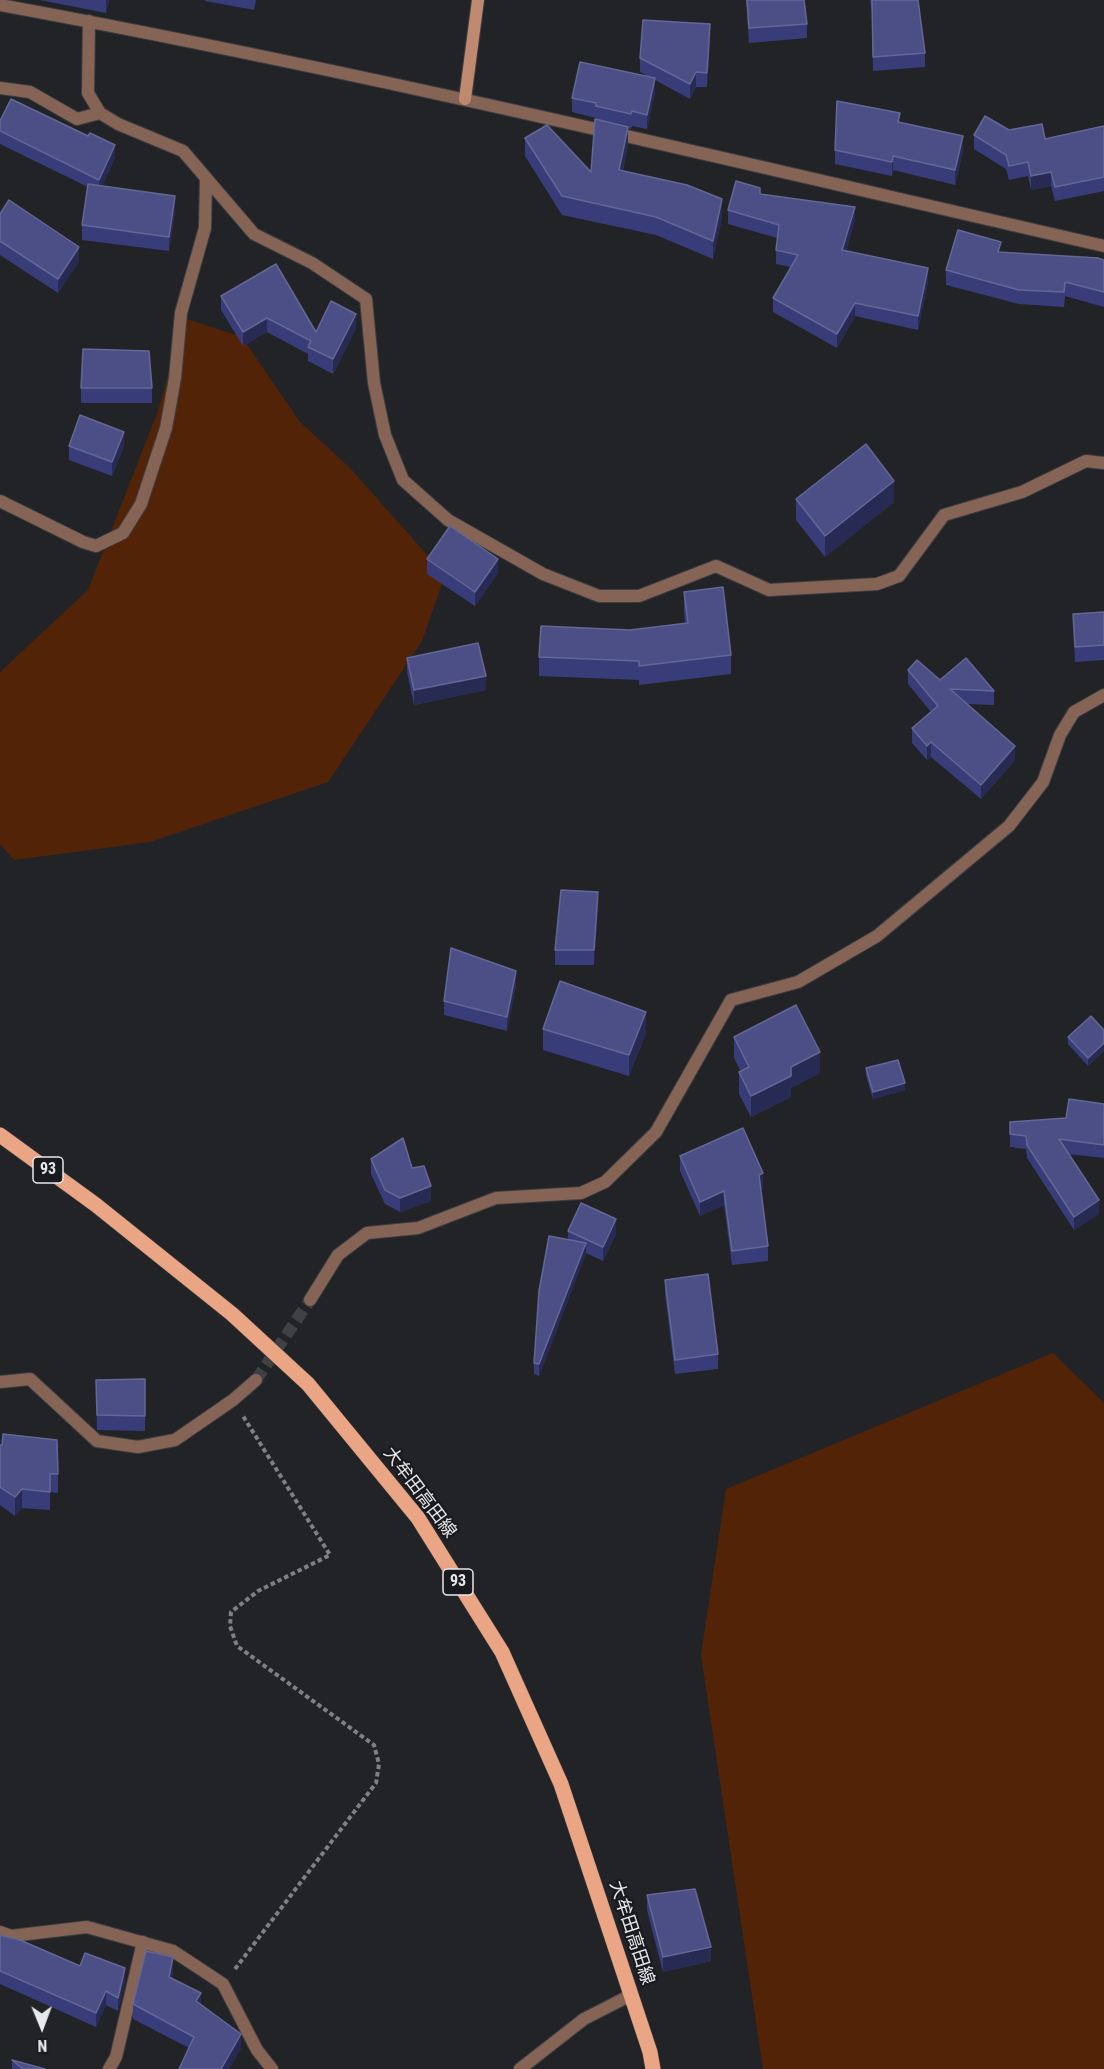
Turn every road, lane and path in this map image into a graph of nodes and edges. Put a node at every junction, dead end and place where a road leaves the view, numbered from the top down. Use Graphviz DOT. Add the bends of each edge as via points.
graph roads {
  1 [pos="478,0"];
  2 [pos="0,5"];
  3 [pos="89,21"];
  4 [pos="0,88"];
  5 [pos="465,99"];
  6 [pos="100,113"];
  7 [pos="206,178"];
  8 [pos="1104,246"];
  9 [pos="1104,463"];
  10 [pos="0,501"];
  11 [pos="1104,695"];
  12 [pos="0,1135"];
  13 [pos="310,1300"];
  14 [pos="256,1380"];
  15 [pos="0,1382"];
  16 [pos="233,1400"];
  17 [pos="0,1932"];
  18 [pos="143,1942"];
  19 [pos="223,1984"];
  20 [pos="631,1995"];
  21 [pos="109,2069"];
  22 [pos="272,2069"];
  23 [pos="520,2069"];
  24 [pos="652,2069"];
  1 -- 5 [label="street"];
  2 -- 3 [label="street"];
  3 -- 5 [label="street"];
  3 -- 6 [label="street" via="88,93"];
  4 -- 6 [label="street" via="30,92 77,118"];
  5 -- 8 [label="street"];
  6 -- 7 [label="street" via="183,151"];
  7 -- 9 [label="street" via="254,234 312,263 366,298 380,414 403,480 448,520 543,574 599,596 639,596 716,566 769,590 877,584 899,576 944,515 1022,492 1086,461"];
  7 -- 10 [label="street" via="205,228 181,313 166,428 141,504 123,533 96,546"];
  11 -- 13 [label="street" via="1074,712 1060,735 1042,782 1009,826 877,936 798,982 731,1000 656,1132 605,1182 581,1193 496,1198 418,1228 367,1233 338,1255"];
  12 -- 20 [label="main road, 大牟田高田線 / 93" via="96,1205 232,1314 308,1383 418,1518 502,1652 556,1774"];
  14 -- 16 [label="street"];
  15 -- 16 [label="street" via="30,1379 97,1441 138,1447 175,1440"];
  16 -- 19 [label="path" via="330,1555 258,1591 231,1612 230,1626 237,1646 374,1745 379,1764 376,1783"];
  17 -- 18 [label="street" via="11,1936 87,1927"];
  18 -- 19 [label="street" via="172,1951"];
  18 -- 21 [label="street" via="116,2057"];
  19 -- 22 [label="street" via="257,2050"];
  20 -- 23 [label="street" via="584,2019"];
  20 -- 24 [label="main road, 大牟田高田線 / 93"];
}
